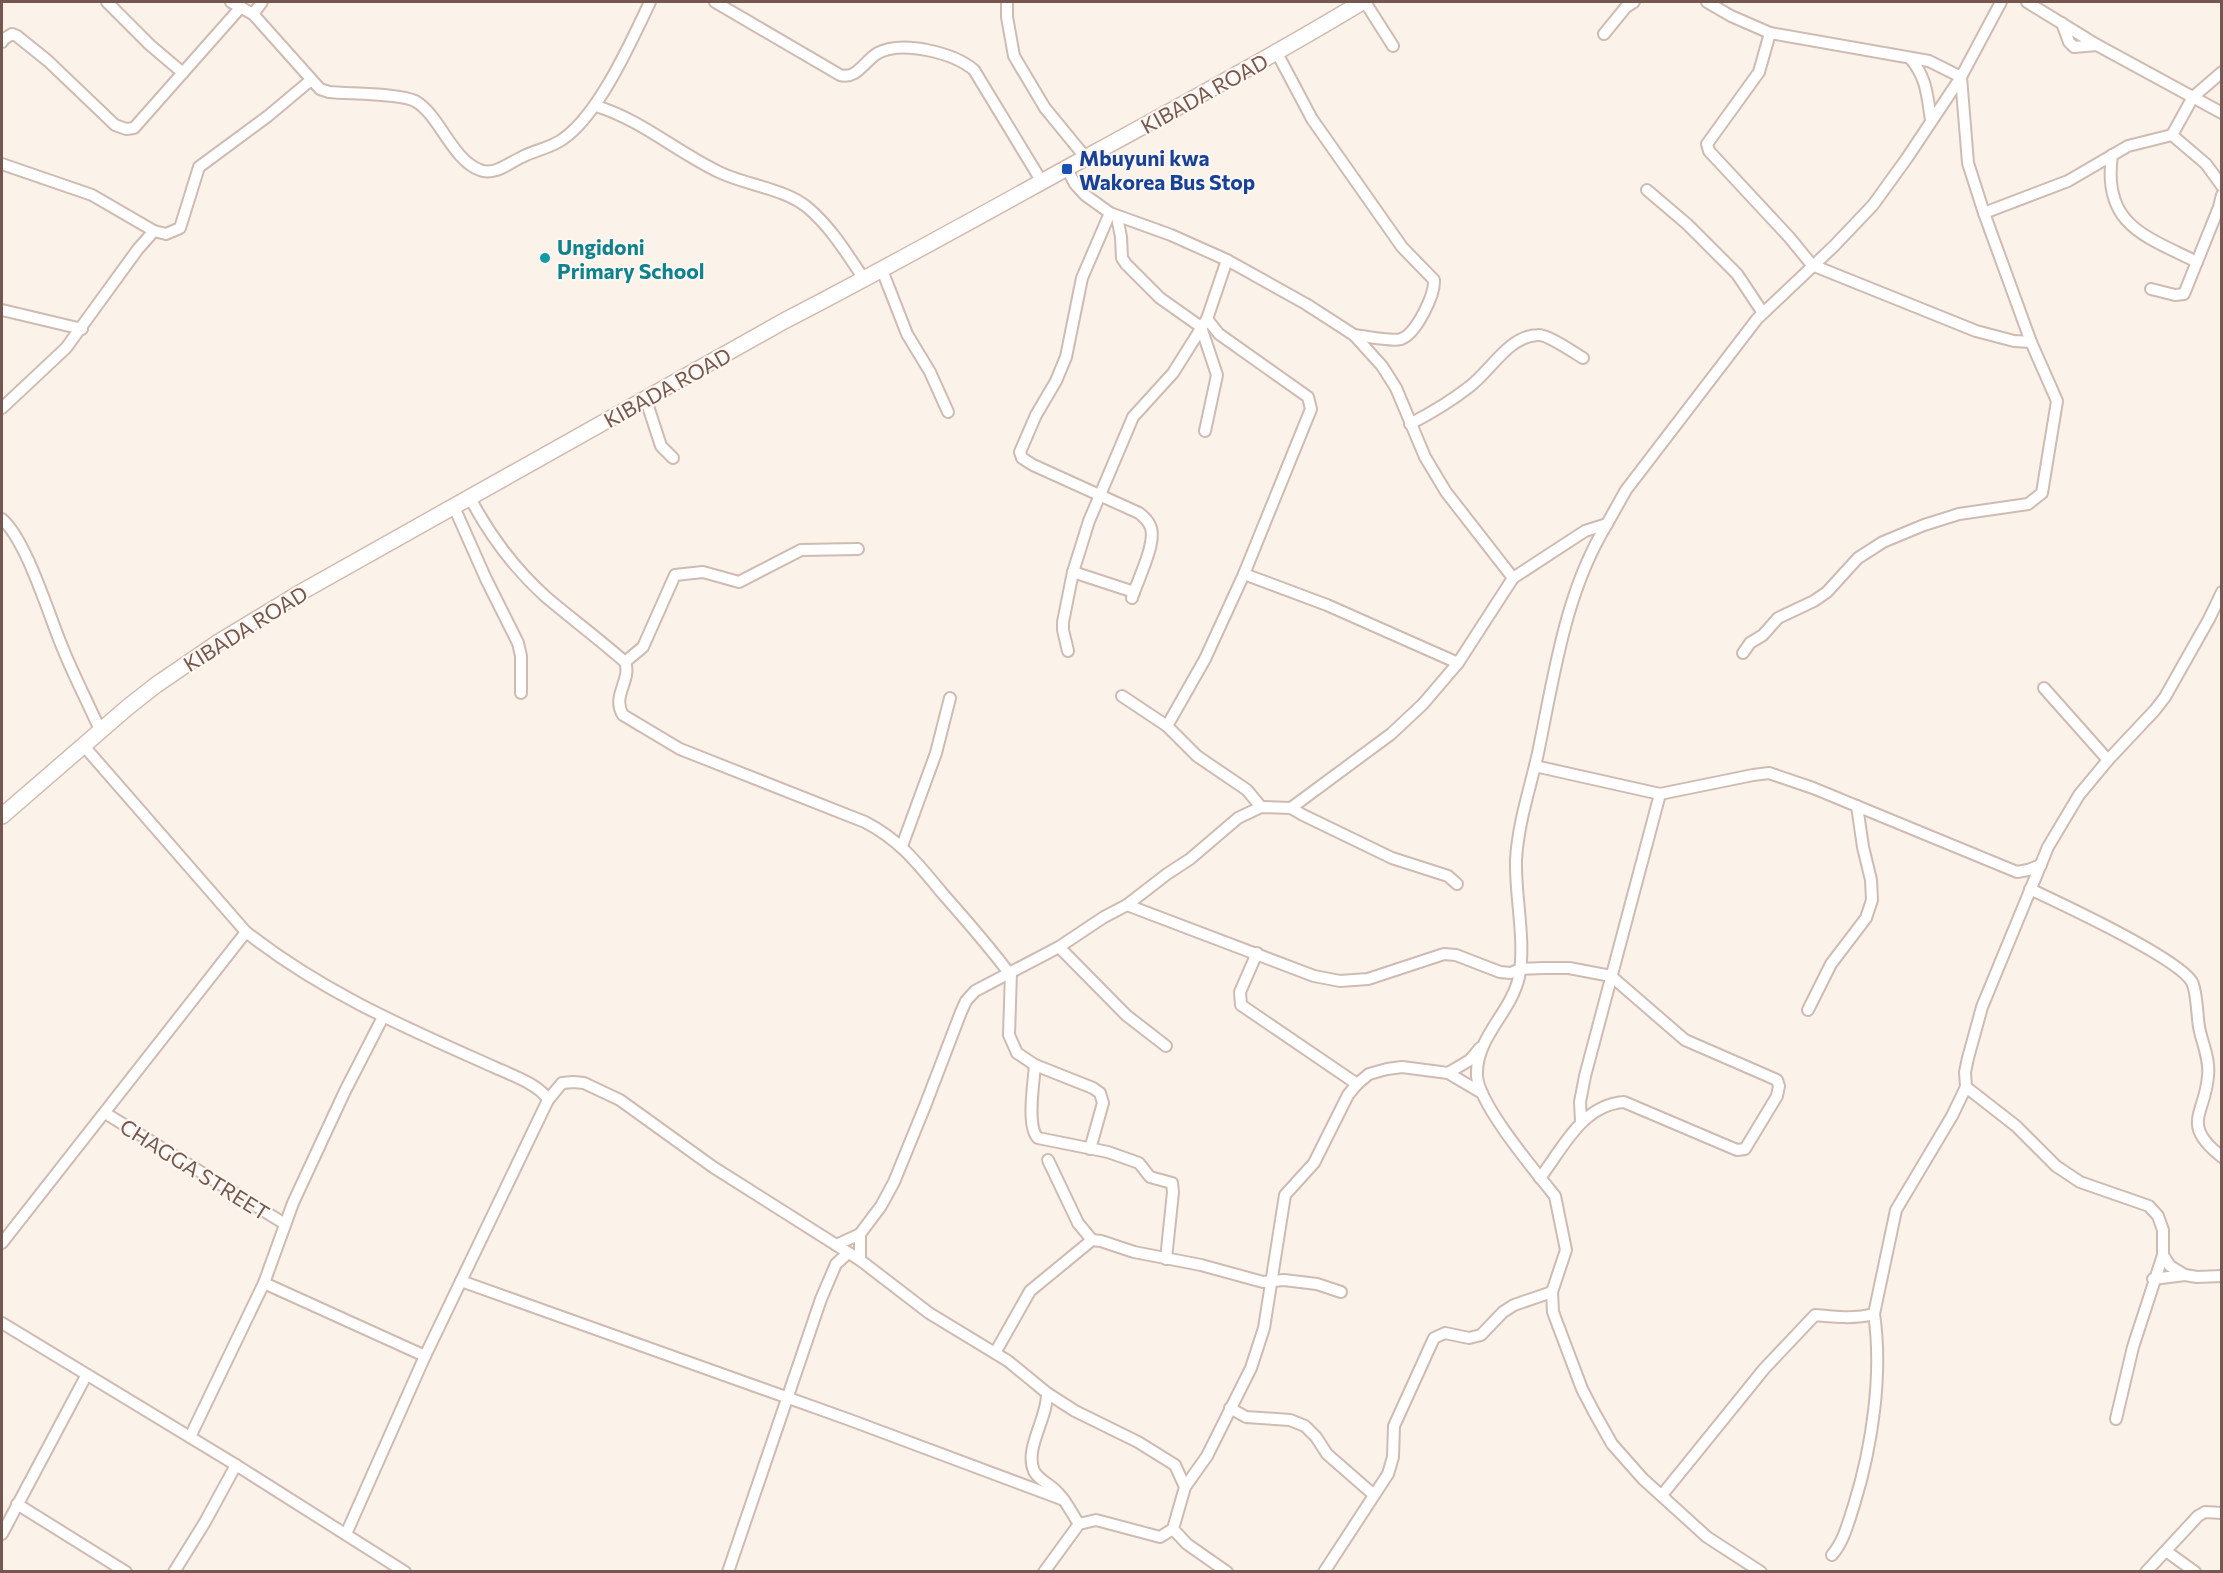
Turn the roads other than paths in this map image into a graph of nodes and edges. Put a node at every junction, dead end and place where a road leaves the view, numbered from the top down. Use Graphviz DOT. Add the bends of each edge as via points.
graph roads {
  1 [pos="107,2"];
  2 [pos="262,2"];
  3 [pos="650,2"];
  4 [pos="715,2"];
  5 [pos="1007,2"];
  6 [pos="1363,2"];
  7 [pos="1635,2"];
  8 [pos="1707,2"];
  9 [pos="2001,2"];
  10 [pos="2027,2"];
  11 [pos="236,4"];
  12 [pos="253,14"];
  13 [pos="1604,33"];
  14 [pos="1770,33"];
  15 [pos="2,42"];
  16 [pos="1393,46"];
  17 [pos="1277,53"];
  18 [pos="1910,58"];
  19 [pos="2222,72"];
  20 [pos="183,73"];
  21 [pos="1961,77"];
  22 [pos="311,80"];
  23 [pos="2193,97"];
  24 [pos="596,106"];
  25 [pos="2222,113"];
  26 [pos="1931,120"];
  27 [pos="2172,135"];
  28 [pos="2112,155"];
  29 [pos="1086,158"];
  30 [pos="2,164"];
  31 [pos="1067,169"];
  32 [pos="1042,182"];
  33 [pos="2222,186"];
  34 [pos="1647,190"];
  35 [pos="2222,195"];
  36 [pos="1984,213"];
  37 [pos="1113,215"];
  38 [pos="154,231"];
  39 [pos="1227,260"];
  40 [pos="2197,262"];
  41 [pos="1812,265"];
  42 [pos="882,270"];
  43 [pos="864,279"];
  44 [pos="2151,289"];
  45 [pos="2,310"];
  46 [pos="1763,312"];
  47 [pos="1204,323"];
  48 [pos="82,329"];
  49 [pos="1354,335"];
  50 [pos="2031,342"];
  51 [pos="1583,358"];
  52 [pos="646,400"];
  53 [pos="2,408"];
  54 [pos="948,412"];
  55 [pos="1410,424"];
  56 [pos="1204,431"];
  57 [pos="673,458"];
  58 [pos="1099,494"];
  59 [pos="470,498"];
  60 [pos="454,507"];
  61 [pos="2,519"];
  62 [pos="1607,524"];
  63 [pos="858,549"];
  64 [pos="1073,572"];
  65 [pos="1244,574"];
  66 [pos="1513,578"];
  67 [pos="2222,592"];
  68 [pos="1068,651"];
  69 [pos="1743,653"];
  70 [pos="625,662"];
  71 [pos="1458,663"];
  72 [pos="2044,688"];
  73 [pos="521,693"];
  74 [pos="1122,696"];
  75 [pos="950,699"];
  76 [pos="1167,726"];
  77 [pos="100,730"];
  78 [pos="83,745"];
  79 [pos="2108,760"];
  80 [pos="1535,766"];
  81 [pos="1660,794"];
  82 [pos="1261,807"];
  83 [pos="1857,807"];
  84 [pos="1291,808"];
  85 [pos="3,812"];
  86 [pos="902,846"];
  87 [pos="2041,865"];
  88 [pos="2016,872"];
  89 [pos="1457,884"];
  90 [pos="2030,891"];
  91 [pos="1127,905"];
  92 [pos="246,932"];
  93 [pos="1059,947"];
  94 [pos="1257,953"];
  95 [pos="1520,969"];
  96 [pos="1010,972"];
  97 [pos="1611,976"];
  98 [pos="1808,1010"];
  99 [pos="382,1017"];
  100 [pos="1166,1046"];
  101 [pos="1481,1047"];
  102 [pos="1035,1065"];
  103 [pos="1448,1073"];
  104 [pos="1357,1084"];
  105 [pos="1966,1087"];
  106 [pos="1482,1093"];
  107 [pos="548,1100"];
  108 [pos="105,1113"];
  109 [pos="1581,1121"];
  110 [pos="1090,1149"];
  111 [pos="2222,1157"];
  112 [pos="1048,1160"];
  113 [pos="1540,1178"];
  114 [pos="285,1224"];
  115 [pos="860,1234"];
  116 [pos="1092,1240"];
  117 [pos="2,1243"];
  118 [pos="836,1245"];
  119 [pos="848,1253"];
  120 [pos="2163,1255"];
  121 [pos="1166,1259"];
  122 [pos="860,1260"];
  123 [pos="2186,1275"];
  124 [pos="2222,1276"];
  125 [pos="2153,1279"];
  126 [pos="461,1281"];
  127 [pos="1273,1281"];
  128 [pos="264,1283"];
  129 [pos="1341,1292"];
  130 [pos="1552,1292"];
  131 [pos="1874,1314"];
  132 [pos="2,1323"];
  133 [pos="995,1353"];
  134 [pos="425,1356"];
  135 [pos="86,1376"];
  136 [pos="1047,1393"];
  137 [pos="787,1398"];
  138 [pos="1230,1408"];
  139 [pos="2116,1419"];
  140 [pos="190,1437"];
  141 [pos="236,1466"];
  142 [pos="1185,1488"];
  143 [pos="1374,1495"];
  144 [pos="1662,1495"];
  145 [pos="1064,1500"];
  146 [pos="17,1504"];
  147 [pos="2222,1513"];
  148 [pos="1079,1524"];
  149 [pos="1173,1529"];
  150 [pos="2,1534"];
  151 [pos="345,1534"];
  152 [pos="2166,1551"];
  153 [pos="1832,1555"];
  154 [pos="126,1572"];
  155 [pos="174,1572"];
  156 [pos="405,1572"];
  157 [pos="728,1572"];
  158 [pos="1044,1572"];
  159 [pos="1227,1572"];
  160 [pos="1324,1572"];
  161 [pos="1761,1572"];
  162 [pos="2146,1572"];
  163 [pos="2195,1572"];
  1 -- 20 [label="street"];
  2 -- 12 [label="street"];
  3 -- 24 [label="street"];
  4 -- 32 [label="street" via="847,77 876,54 903,46 964,62 974,70"];
  5 -- 29 [label="street" via="1014,56 1045,108"];
  6 -- 16 [label="street"];
  6 -- 17 [label="main road, KIBADA ROAD"];
  7 -- 13 [label="street"];
  8 -- 14 [label="street"];
  9 -- 21 [label="street"];
  10 -- 23 [label="street"];
  11 -- 12 [label="street"];
  11 -- 20 [label="street"];
  12 -- 22 [label="street"];
  14 -- 18 [label="street"];
  14 -- 41 [label="street" via="1759,72 1707,144 1709,151"];
  15 -- 20 [label="street" via="12,34 17,36 116,125 126,129 134,128"];
  17 -- 29 [label="main road, KIBADA ROAD"];
  17 -- 49 [label="street" via="1312,119 1402,248 1434,280 1428,303 1409,334 1399,339"];
  18 -- 21 [label="street"];
  18 -- 26 [label="street" via="1924,79"];
  19 -- 23 [label="street"];
  21 -- 26 [label="street"];
  21 -- 36 [label="street" via="1968,163"];
  22 -- 24 [label="street" via="329,92 416,101 466,161 487,172 562,140"];
  22 -- 38 [label="street" via="199,167 180,228 166,234"];
  23 -- 25 [label="street"];
  23 -- 27 [label="street"];
  24 -- 43 [label="street" via="620,113 721,173 805,205 826,225"];
  26 -- 41 [label="street" via="1873,205"];
  27 -- 28 [label="street" via="2128,146"];
  27 -- 33 [label="street" via="2206,165"];
  28 -- 36 [label="street" via="2068,181"];
  28 -- 40 [label="street" via="2111,180 2121,216 2154,240"];
  29 -- 31 [label="main road, KIBADA ROAD"];
  30 -- 38 [label="street" via="92,195"];
  31 -- 32 [label="main road, KIBADA ROAD"];
  31 -- 37 [label="street" via="1085,195"];
  32 -- 42 [label="main road, KIBADA ROAD"];
  34 -- 46 [label="street" via="1737,274"];
  35 -- 40 [label="street"];
  36 -- 50 [label="street"];
  37 -- 39 [label="street"];
  37 -- 47 [label="street" via="1126,264 1160,298"];
  37 -- 58 [label="street" via="1082,278 1066,357 1020,452 1033,465"];
  38 -- 48 [label="street"];
  39 -- 47 [label="street"];
  39 -- 49 [label="street"];
  40 -- 44 [label="street" via="2184,294 2175,296"];
  41 -- 46 [label="street"];
  41 -- 50 [label="street" via="1976,331"];
  42 -- 43 [label="main road, KIBADA ROAD"];
  42 -- 54 [label="street" via="907,334"];
  43 -- 52 [label="main road, KIBADA ROAD"];
  45 -- 48 [label="street"];
  46 -- 62 [label="street" via="1626,490"];
  47 -- 56 [label="street" via="1217,375"];
  47 -- 58 [label="street" via="1173,373 1133,417"];
  47 -- 65 [label="street" via="1308,397 1311,410"];
  48 -- 53 [label="street" via="58,358"];
  49 -- 55 [label="street" via="1396,388"];
  50 -- 69 [label="street" via="2057,401 2038,497 2028,504 1959,514 1883,542 1858,558 1827,592 1778,618"];
  51 -- 55 [label="street" via="1540,334 1526,337 1512,345 1472,385"];
  52 -- 57 [label="street" via="661,446"];
  52 -- 59 [label="main road, KIBADA ROAD"];
  55 -- 66 [label="street" via="1446,492"];
  58 -- 64 [label="street"];
  58 -- 64 [label="street" via="1148,520 1152,530 1150,548 1133,595"];
  59 -- 60 [label="main road, KIBADA ROAD"];
  59 -- 70 [label="street" via="481,519 525,576"];
  60 -- 73 [label="street" via="518,643"];
  60 -- 77 [label="main road, KIBADA ROAD" via="219,642"];
  61 -- 77 [label="street" via="21,547"];
  62 -- 66 [label="street" via="1586,531"];
  62 -- 80 [label="street" via="1592,549 1565,630"];
  63 -- 70 [label="street" via="801,550 739,582 703,572 675,575 643,647"];
  64 -- 68 [label="street" via="1063,622"];
  65 -- 71 [label="street"];
  65 -- 76 [label="street" via="1205,659"];
  66 -- 71 [label="street"];
  67 -- 79 [label="street" via="2165,696"];
  70 -- 86 [label="street" via="627,668 618,700 623,715 680,749 865,822"];
  71 -- 84 [label="street" via="1408,720"];
  72 -- 79 [label="street"];
  74 -- 76 [label="street"];
  75 -- 86 [label="street" via="936,753"];
  76 -- 82 [label="street" via="1197,756 1247,790"];
  77 -- 78 [label="main road, KIBADA ROAD"];
  78 -- 85 [label="main road, KIBADA ROAD"];
  78 -- 92 [label="street"];
  79 -- 87 [label="street" via="2079,795"];
  80 -- 81 [label="street"];
  80 -- 95 [label="street" via="1522,811 1516,858"];
  81 -- 83 [label="street" via="1769,773"];
  81 -- 97 [label="street"];
  82 -- 84 [label="street"];
  82 -- 91 [label="street" via="1238,818"];
  83 -- 88 [label="street"];
  83 -- 98 [label="street" via="1872,900 1866,918 1831,964"];
  84 -- 89 [label="street" via="1392,858 1448,876"];
  86 -- 96 [label="street"];
  87 -- 88 [label="street"];
  87 -- 90 [label="street"];
  88 -- 90 [label="street"];
  90 -- 105 [label="street" via="1982,1006 1965,1072"];
  90 -- 111 [label="street" via="2070,907 2176,965 2192,982 2208,1064 2197,1119 2200,1134"];
  91 -- 93 [label="street"];
  91 -- 94 [label="street"];
  92 -- 99 [label="street" via="277,957"];
  92 -- 108 [label="street"];
  93 -- 96 [label="street"];
  93 -- 100 [label="street" via="1126,1015"];
  94 -- 95 [label="street" via="1314,976 1340,981 1368,979 1444,954 1500,972"];
  94 -- 104 [label="street" via="1240,992 1241,1005"];
  95 -- 97 [label="street" via="1569,968"];
  95 -- 101 [label="street" via="1509,1002"];
  96 -- 102 [label="street" via="1009,1035 1017,1053"];
  96 -- 115 [label="street" via="985,984 966,1001 894,1182"];
  97 -- 109 [label="street" via="1585,1076"];
  97 -- 109 [label="street" via="1685,1040 1777,1080 1779,1086 1745,1149 1737,1150 1624,1102 1613,1103"];
  99 -- 107 [label="street" via="512,1075 540,1090"];
  99 -- 114 [label="street"];
  101 -- 103 [label="street" via="1470,1060"];
  101 -- 106 [label="street" via="1477,1077"];
  102 -- 110 [label="street" via="1034,1134"];
  102 -- 110 [label="street" via="1100,1093 1103,1103"];
  103 -- 104 [label="street" via="1402,1067 1370,1074"];
  103 -- 106 [label="street"];
  104 -- 127 [label="street" via="1341,1106 1314,1163 1285,1195"];
  105 -- 120 [label="street" via="2016,1126 2056,1166 2080,1182 2149,1206 2163,1230"];
  105 -- 131 [label="street" via="1896,1210"];
  106 -- 113 [label="street" via="1511,1141"];
  107 -- 118 [label="street" via="562,1083 584,1083 604,1091 713,1167"];
  107 -- 126 [label="street"];
  108 -- 114 [label="street, CHAGGA STREET"];
  108 -- 117 [label="street"];
  109 -- 113 [label="street"];
  110 -- 121 [label="street" via="1139,1163 1150,1177 1172,1183"];
  112 -- 116 [label="street" via="1078,1223"];
  113 -- 130 [label="street" via="1559,1205 1566,1250"];
  114 -- 128 [label="street"];
  115 -- 118 [label="street"];
  115 -- 122 [label="street"];
  116 -- 121 [label="street"];
  116 -- 133 [label="street" via="1030,1291"];
  118 -- 119 [label="street"];
  119 -- 122 [label="street"];
  119 -- 137 [label="street" via="836,1264 821,1299"];
  120 -- 123 [label="street" via="2170,1266"];
  120 -- 125 [label="street"];
  121 -- 127 [label="street"];
  122 -- 133 [label="street" via="929,1313"];
  123 -- 124 [label="street"];
  123 -- 125 [label="street"];
  125 -- 139 [label="street"];
  126 -- 134 [label="street"];
  126 -- 137 [label="street"];
  127 -- 129 [label="street" via="1317,1284"];
  127 -- 138 [label="street" via="1251,1368"];
  128 -- 134 [label="street"];
  128 -- 140 [label="street"];
  130 -- 143 [label="street" via="1514,1305 1481,1335 1469,1338 1445,1333 1434,1338 1394,1426 1393,1457 1388,1474"];
  130 -- 144 [label="street" via="1553,1312 1594,1412 1612,1444"];
  131 -- 144 [label="street" via="1815,1315 1730,1409"];
  131 -- 153 [label="street" via="1878,1339 1867,1459 1847,1528"];
  132 -- 135 [label="street"];
  133 -- 136 [label="street"];
  134 -- 151 [label="street"];
  135 -- 140 [label="street"];
  135 -- 146 [label="street"];
  136 -- 142 [label="street" via="1175,1465"];
  136 -- 145 [label="street" via="1032,1463 1040,1479"];
  137 -- 145 [label="street"];
  137 -- 157 [label="street"];
  138 -- 142 [label="street" via="1207,1456"];
  138 -- 143 [label="street" via="1246,1417 1290,1420 1305,1426 1327,1454"];
  140 -- 141 [label="street"];
  141 -- 151 [label="street"];
  141 -- 155 [label="street"];
  142 -- 149 [label="street"];
  143 -- 160 [label="street"];
  144 -- 161 [label="street" via="1707,1538"];
  145 -- 148 [label="street"];
  146 -- 150 [label="street"];
  146 -- 154 [label="street"];
  147 -- 152 [label="street" via="2205,1512 2198,1516"];
  148 -- 149 [label="street" via="1096,1520 1160,1537"];
  148 -- 158 [label="street"];
  149 -- 159 [label="street"];
  151 -- 156 [label="street"];
  152 -- 162 [label="street"];
  152 -- 163 [label="street"];
}
